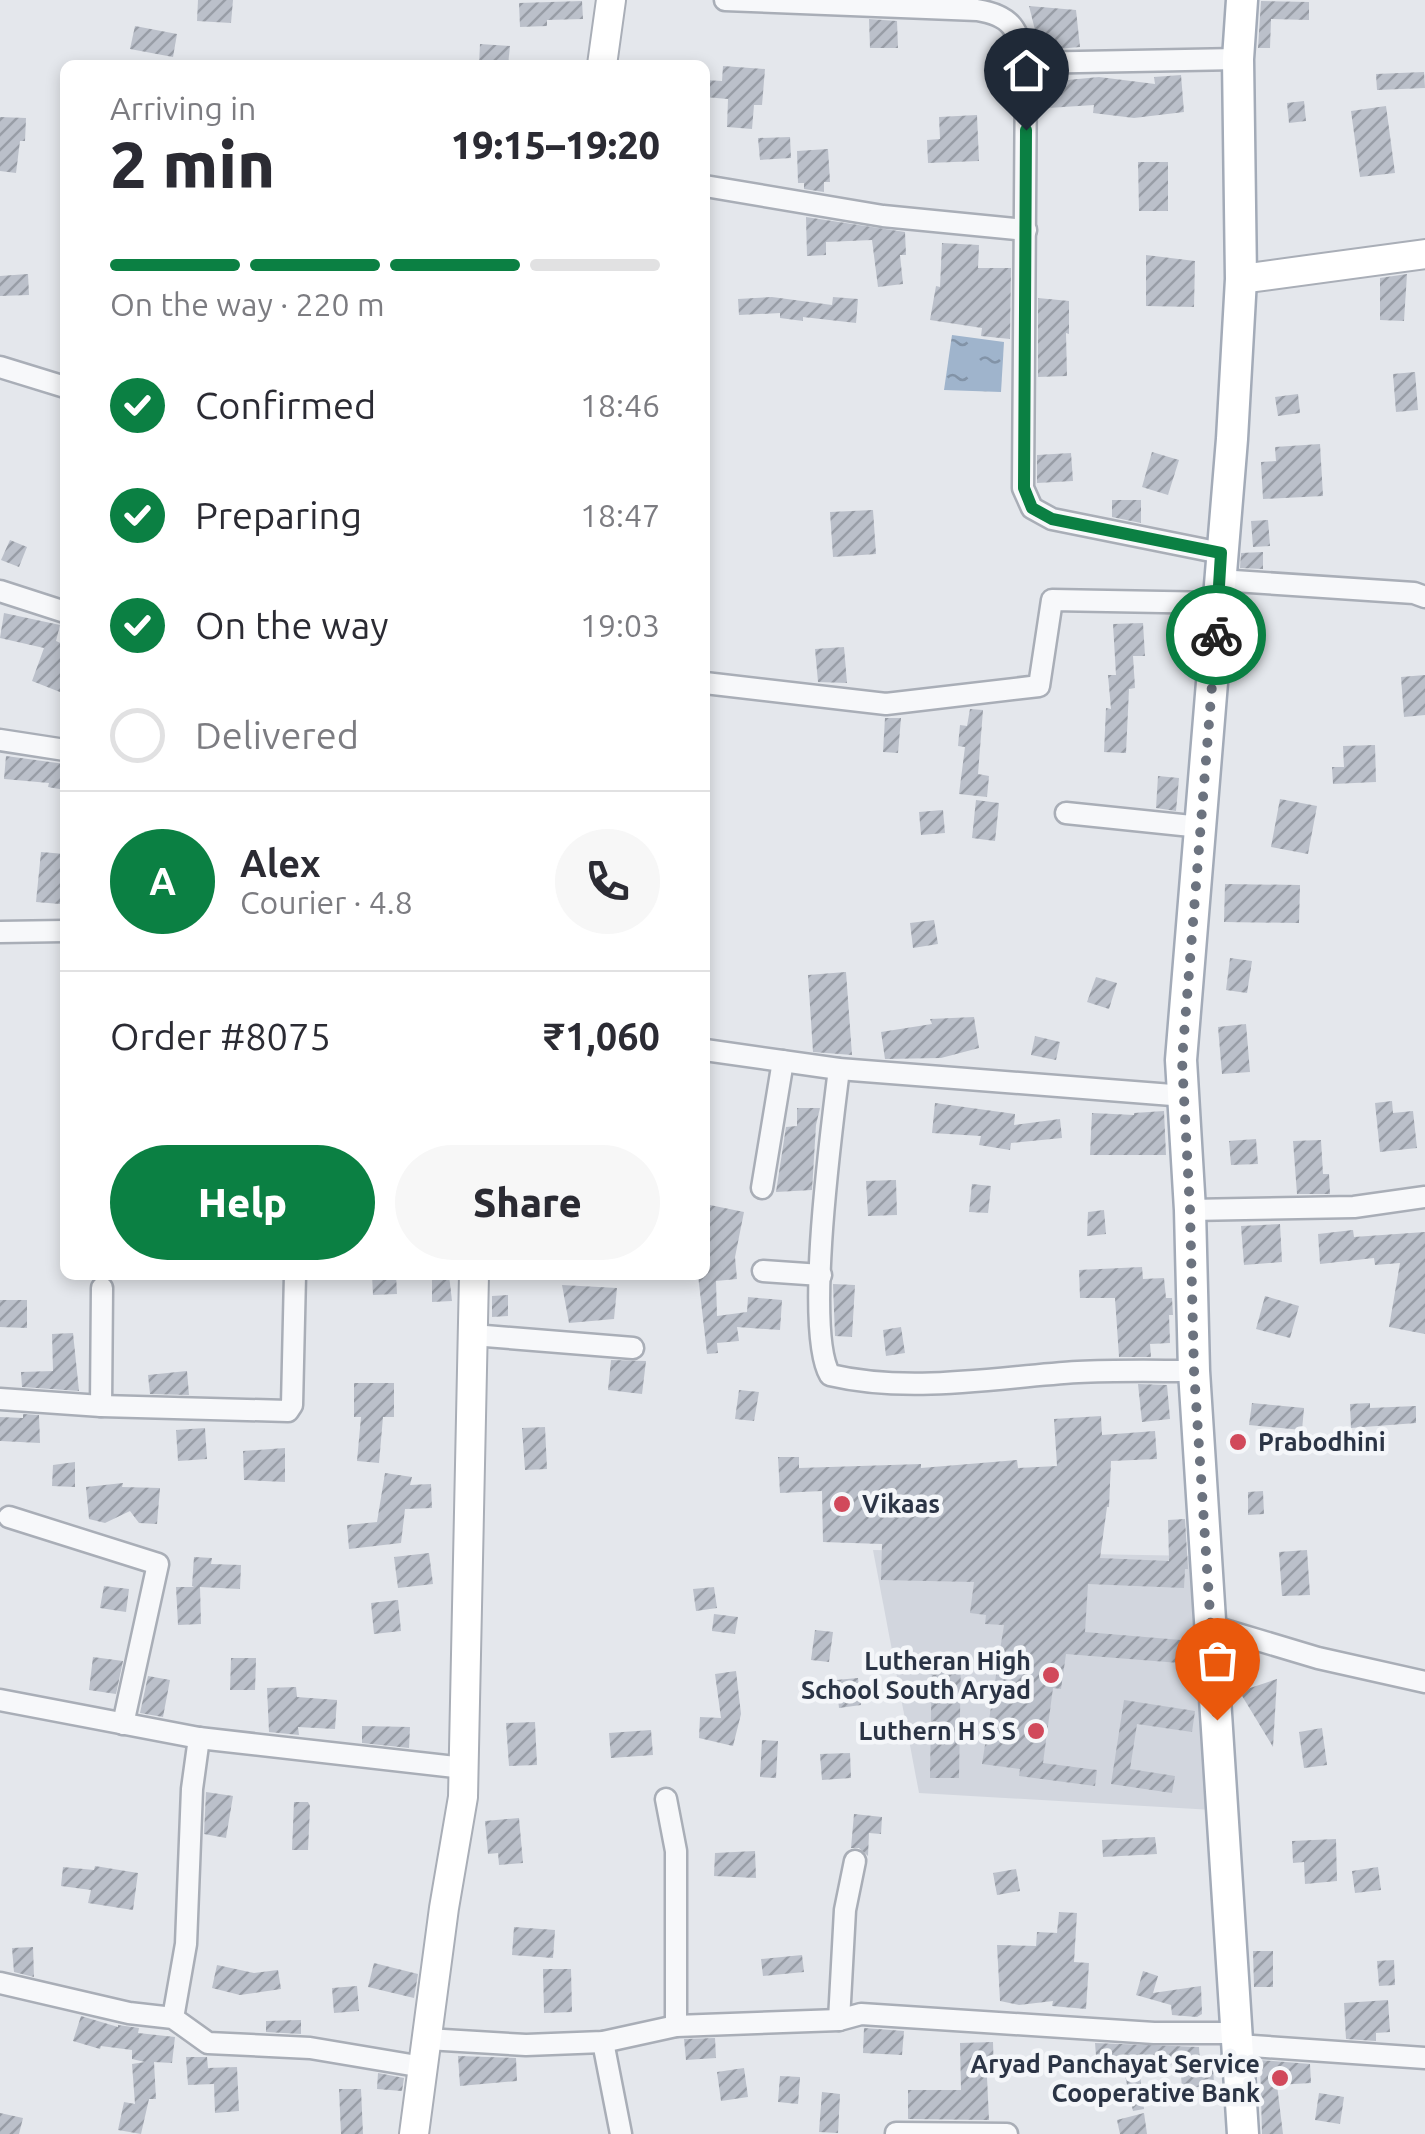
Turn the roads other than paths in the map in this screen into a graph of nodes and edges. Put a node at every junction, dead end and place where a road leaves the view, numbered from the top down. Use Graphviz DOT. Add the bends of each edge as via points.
graph roads {
  1 [pos="611,0"];
  2 [pos="725,0"];
  3 [pos="1242,0"];
  4 [pos="1238,59"];
  5 [pos="603,60"];
  6 [pos="1026,64"];
  7 [pos="710,187"];
  8 [pos="1026,230"];
  9 [pos="1425,254"];
  10 [pos="1241,278"];
  11 [pos="0,368"];
  12 [pos="60,386"];
  13 [pos="1219,579"];
  14 [pos="0,591"];
  15 [pos="1425,596"];
  16 [pos="60,610"];
  17 [pos="710,684"];
  18 [pos="0,740"];
  19 [pos="60,749"];
  20 [pos="1066,813"];
  21 [pos="1202,827"];
  22 [pos="60,931"];
  23 [pos="0,932"];
  24 [pos="710,1051"];
  25 [pos="783,1061"];
  26 [pos="839,1069"];
  27 [pos="1185,1096"];
  28 [pos="762,1188"];
  29 [pos="1425,1197"];
  30 [pos="1190,1210"];
  31 [pos="763,1271"];
  32 [pos="821,1275"];
  33 [pos="294,1280"];
  34 [pos="474,1280"];
  35 [pos="102,1288"];
  36 [pos="472,1335"];
  37 [pos="633,1348"];
  38 [pos="1194,1371"];
  39 [pos="0,1399"];
  40 [pos="101,1406"];
  41 [pos="9,1517"];
  42 [pos="1212,1626"];
  43 [pos="1425,1682"];
  44 [pos="0,1700"];
  45 [pos="123,1724"];
  46 [pos="199,1738"];
  47 [pos="464,1768"];
  48 [pos="666,1799"];
  49 [pos="856,1861"];
  50 [pos="0,1983"];
  51 [pos="173,2018"];
  52 [pos="839,2020"];
  53 [pos="676,2026"];
  54 [pos="1237,2039"];
  55 [pos="603,2042"];
  56 [pos="425,2054"];
  57 [pos="1425,2058"];
  58 [pos="896,2133"];
  59 [pos="414,2134"];
  60 [pos="621,2134"];
  61 [pos="1006,2134"];
  62 [pos="1244,2134"];
  1 -- 5 [label="main road"];
  2 -- 6 [label="street" via="991,12 1015,30"];
  3 -- 4 [label="main road"];
  4 -- 6 [label="street"];
  4 -- 10 [label="main road"];
  6 -- 8 [label="street"];
  7 -- 8 [label="street" via="883,216"];
  8 -- 13 [label="street" via="1024,488 1032,508"];
  9 -- 10 [label="main road"];
  10 -- 13 [label="main road"];
  11 -- 12 [label="street"];
  13 -- 15 [label="street"];
  13 -- 17 [label="street" via="1052,600 1038,686 886,704"];
  13 -- 21 [label="main road"];
  14 -- 16 [label="street"];
  18 -- 19 [label="street"];
  20 -- 21 [label="street"];
  21 -- 27 [label="main road" via="1182,1060"];
  22 -- 23 [label="street"];
  24 -- 25 [label="street"];
  25 -- 26 [label="street"];
  25 -- 28 [label="street"];
  26 -- 27 [label="street"];
  26 -- 32 [label="street"];
  27 -- 30 [label="main road"];
  29 -- 30 [label="street" via="1354,1207"];
  30 -- 38 [label="main road"];
  31 -- 32 [label="street"];
  32 -- 38 [label="street" via="830,1375 885,1383"];
  33 -- 40 [label="street" via="288,1411"];
  34 -- 36 [label="main road"];
  35 -- 40 [label="street"];
  36 -- 37 [label="street"];
  36 -- 47 [label="main road"];
  38 -- 42 [label="main road"];
  39 -- 40 [label="street"];
  41 -- 45 [label="street" via="158,1564"];
  42 -- 43 [label="street"];
  42 -- 54 [label="main road"];
  44 -- 45 [label="street"];
  45 -- 46 [label="street"];
  46 -- 47 [label="street"];
  46 -- 51 [label="street" via="186,1944"];
  47 -- 56 [label="main road"];
  48 -- 53 [label="street" via="676,1851"];
  49 -- 52 [label="street"];
  50 -- 51 [label="street"];
  51 -- 56 [label="street" via="208,2043"];
  52 -- 53 [label="street"];
  52 -- 54 [label="street" via="861,2014"];
  53 -- 55 [label="street"];
  54 -- 57 [label="street"];
  54 -- 62 [label="main road"];
  55 -- 56 [label="street"];
  55 -- 60 [label="street"];
  56 -- 59 [label="main road"];
  58 -- 61 [label="street"];
}
